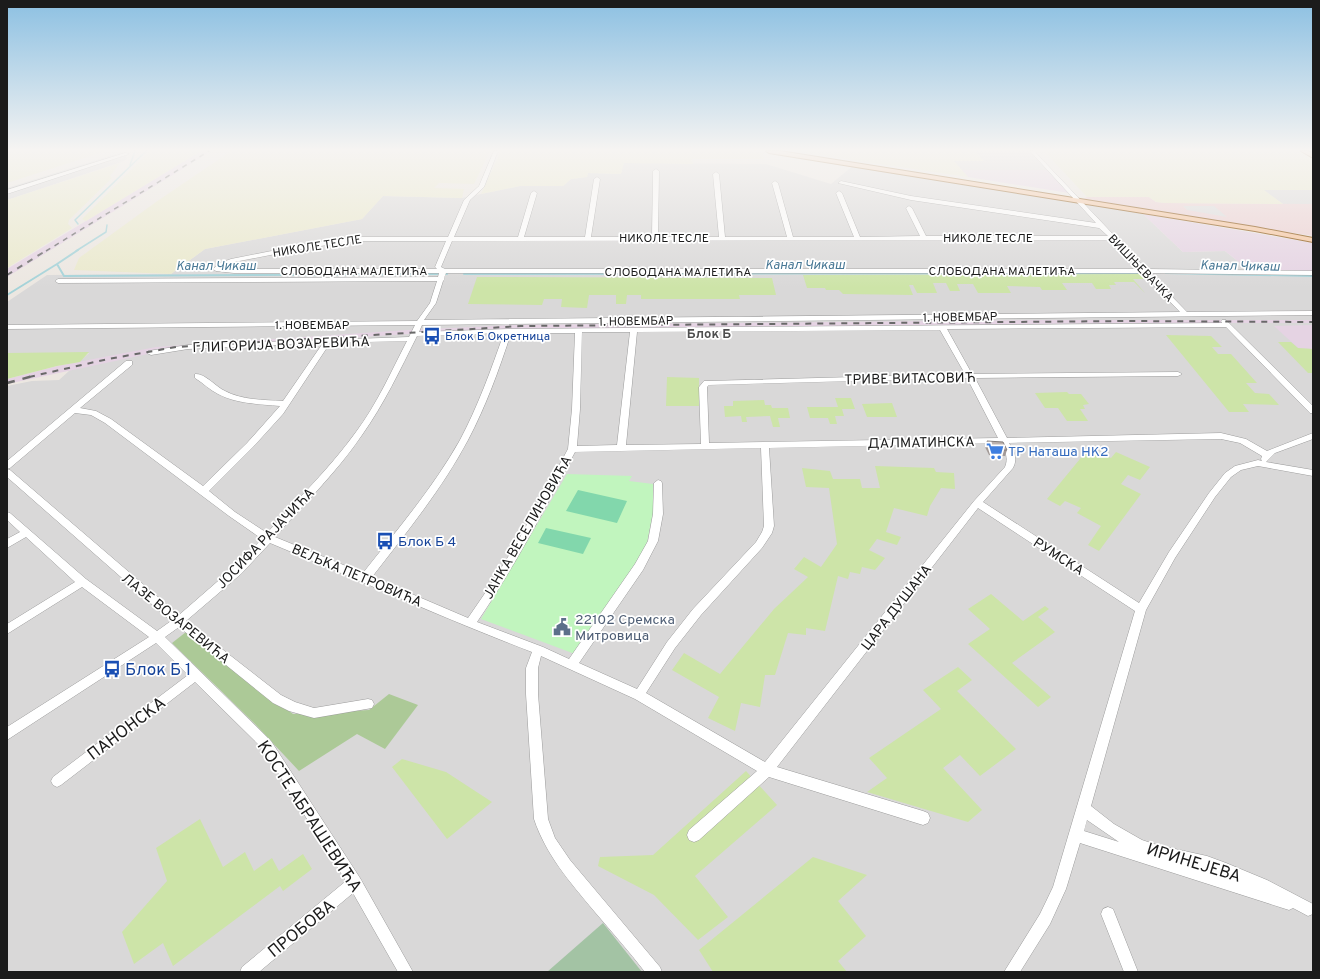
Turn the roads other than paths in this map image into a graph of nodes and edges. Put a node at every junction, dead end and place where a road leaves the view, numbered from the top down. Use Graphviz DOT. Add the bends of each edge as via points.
graph roads {
  1 [pos="470,197"];
  2 [pos="533,197"];
  3 [pos="595,197"];
  4 [pos="656,197"];
  5 [pos="718,197"];
  6 [pos="779,197"];
  7 [pos="841,197"];
  8 [pos="905,197"];
  9 [pos="1052,197"];
  10 [pos="1075,197"];
  11 [pos="1079,201"];
  12 [pos="909,208"];
  13 [pos="1101,226"];
  14 [pos="450,238"];
  15 [pos="521,238"];
  16 [pos="588,238"];
  17 [pos="655,238"];
  18 [pos="722,238"];
  19 [pos="790,238"];
  20 [pos="858,238"];
  21 [pos="924,238"];
  22 [pos="1112,238"];
  23 [pos="1313,239"];
  24 [pos="219,266"];
  25 [pos="1146,271"];
  26 [pos="1313,273"];
  27 [pos="442,275"];
  28 [pos="58,281"];
  29 [pos="1313,313"];
  30 [pos="1186,315"];
  31 [pos="1217,315"];
  32 [pos="419,324"];
  33 [pos="1228,325"];
  34 [pos="7,327"];
  35 [pos="942,327"];
  36 [pos="634,330"];
  37 [pos="508,331"];
  38 [pos="579,331"];
  39 [pos="413,336"];
  40 [pos="328,341"];
  41 [pos="151,353"];
  42 [pos="130,363"];
  43 [pos="1178,374"];
  44 [pos="198,376"];
  45 [pos="970,376"];
  46 [pos="286,404"];
  47 [pos="75,410"];
  48 [pos="1313,411"];
  49 [pos="1313,436"];
  50 [pos="1004,441"];
  51 [pos="765,445"];
  52 [pos="704,446"];
  53 [pos="621,448"];
  54 [pos="572,449"];
  55 [pos="1266,459"];
  56 [pos="7,466"];
  57 [pos="7,472"];
  58 [pos="1313,473"];
  59 [pos="658,483"];
  60 [pos="203,491"];
  61 [pos="976,503"];
  62 [pos="7,515"];
  63 [pos="26,533"];
  64 [pos="268,538"];
  65 [pos="7,544"];
  66 [pos="365,578"];
  67 [pos="82,582"];
  68 [pos="1141,610"];
  69 [pos="179,622"];
  70 [pos="470,624"];
  71 [pos="7,630"];
  72 [pos="157,637"];
  73 [pos="540,650"];
  74 [pos="572,664"];
  75 [pos="196,675"];
  76 [pos="639,695"];
  77 [pos="368,704"];
  78 [pos="7,734"];
  79 [pos="767,770"];
  80 [pos="57,781"];
  81 [pos="1084,809"];
  82 [pos="923,818"];
  83 [pos="694,835"];
  84 [pos="1076,835"];
  85 [pos="355,883"];
  86 [pos="1311,910"];
  87 [pos="1108,914"];
  88 [pos="247,972"];
  89 [pos="406,972"];
  90 [pos="655,972"];
  91 [pos="1011,972"];
  92 [pos="1132,972"];
  1 -- 14 [label="street"];
  2 -- 15 [label="street"];
  3 -- 16 [label="street"];
  4 -- 17 [label="street"];
  5 -- 18 [label="street"];
  6 -- 19 [label="street"];
  7 -- 20 [label="street"];
  8 -- 13 [label="street"];
  9 -- 11 [label="main road"];
  10 -- 11 [label="street, ВИШЊЕВАЧКА"];
  11 -- 13 [label="street, ВИШЊЕВАЧКА"];
  11 -- 23 [label="main road"];
  12 -- 21 [label="street"];
  13 -- 22 [label="street, ВИШЊЕВАЧКА"];
  14 -- 15 [label="street, НИКОЛЕ ТЕСЛЕ"];
  14 -- 24 [label="street, НИКОЛЕ ТЕСЛЕ" via="347,239 234,260"];
  14 -- 27 [label="street, ЈОСИФА РАЈАЧИЋА" via="438,267"];
  15 -- 16 [label="street, НИКОЛЕ ТЕСЛЕ"];
  16 -- 17 [label="street, НИКОЛЕ ТЕСЛЕ"];
  17 -- 18 [label="street, НИКОЛЕ ТЕСЛЕ"];
  18 -- 19 [label="street, НИКОЛЕ ТЕСЛЕ"];
  19 -- 20 [label="street, НИКОЛЕ ТЕСЛЕ"];
  20 -- 21 [label="street, НИКОЛЕ ТЕСЛЕ"];
  21 -- 22 [label="street, НИКОЛЕ ТЕСЛЕ"];
  22 -- 25 [label="street, ВИШЊЕВАЧКА"];
  24 -- 27 [label="street, СЛОБОДАНА МАЛЕТИЋА" via="216,269 234,271"];
  25 -- 26 [label="street, СЛОБОДАНА МАЛЕТИЋА"];
  25 -- 27 [label="street, СЛОБОДАНА МАЛЕТИЋА"];
  25 -- 30 [label="street, ВИШЊЕВАЧКА"];
  27 -- 28 [label="street, СЛОБОДАНА МАЛЕТИЋА"];
  27 -- 32 [label="street, ЈОСИФА РАЈАЧИЋА" via="433,303"];
  29 -- 31 [label="street, 1. НОВЕМБАР"];
  30 -- 31 [label="street, 1. НОВЕМБАР"];
  30 -- 32 [label="street, 1. НОВЕМБАР"];
  31 -- 33 [label="street"];
  32 -- 34 [label="street, 1. НОВЕМБАР"];
  32 -- 39 [label="street, ЈОСИФА РАЈАЧИЋА"];
  33 -- 35 [label="street, 1. НОВЕМБАР"];
  33 -- 48 [label="street"];
  35 -- 36 [label="street, 1. НОВЕМБАР"];
  35 -- 45 [label="street"];
  36 -- 38 [label="street, 1. НОВЕМБАР"];
  36 -- 53 [label="street"];
  37 -- 38 [label="street, 1. НОВЕМБАР"];
  37 -- 39 [label="street, 1. НОВЕМБАР"];
  37 -- 66 [label="street" via="485,395 455,455 427,497"];
  38 -- 54 [label="street, ЈАНКА ВЕСЕЛИНОВИЋА"];
  39 -- 40 [label="street, ГЛИГОРИЈА ВОЗАРЕВИЋА"];
  39 -- 64 [label="street, ЈОСИФА РАЈАЧИЋА" via="387,389 359,434"];
  40 -- 41 [label="street, ГЛИГОРИЈА ВОЗАРЕВИЋА" via="188,347"];
  40 -- 46 [label="street"];
  42 -- 47 [label="street"];
  43 -- 45 [label="street, ТРИВЕ ВИТАСОВИЋ"];
  44 -- 46 [label="street" via="221,392 235,397 249,401"];
  45 -- 50 [label="street"];
  45 -- 52 [label="street, ТРИВЕ ВИТАСОВИЋ" via="707,383 702,387"];
  46 -- 60 [label="street" via="250,445"];
  47 -- 56 [label="street"];
  47 -- 60 [label="street, ВЕЉКА ПЕТРОВИЋА" via="93,413 108,421"];
  49 -- 55 [label="street"];
  50 -- 51 [label="street, ДАЛМАТИНСКА"];
  50 -- 55 [label="street, ДАЛМАТИНСКА" via="1221,436 1243,441"];
  50 -- 61 [label="street, ЦАРА ДУШАНА" via="1012,461"];
  51 -- 52 [label="street, ДАЛМАТИНСКА"];
  51 -- 76 [label="street" via="770,510 767,533 697,612 671,645"];
  52 -- 53 [label="street, ДАЛМАТИНСКА"];
  53 -- 54 [label="street, ДАЛМАТИНСКА"];
  54 -- 70 [label="street, ЈАНКА ВЕСЕЛИНОВИЋА" via="523,541"];
  55 -- 58 [label="street"];
  55 -- 68 [label="street" via="1238,468 1228,475 1194,520"];
  57 -- 69 [label="street, ЛАЗЕ ВОЗАРЕВИЋА"];
  59 -- 74 [label="street" via="658,514 650,546 639,567"];
  60 -- 64 [label="street, ВЕЉКА ПЕТРОВИЋА"];
  61 -- 68 [label="street, РУМСКА"];
  61 -- 79 [label="street, ЦАРА ДУШАНА"];
  62 -- 63 [label="street, ЛАЗЕ ВОЗАРЕВИЋА"];
  63 -- 65 [label="street"];
  63 -- 67 [label="street, ЛАЗЕ ВОЗАРЕВИЋА"];
  64 -- 66 [label="street, ВЕЉКА ПЕТРОВИЋА"];
  64 -- 69 [label="street, ЈОСИФА РАЈАЧИЋА" via="237,571"];
  66 -- 70 [label="street, ВЕЉКА ПЕТРОВИЋА"];
  67 -- 71 [label="street"];
  67 -- 72 [label="street, ЛАЗЕ ВОЗАРЕВИЋА"];
  68 -- 81 [label="street"];
  69 -- 72 [label="street, ЈОСИФА РАЈАЧИЋА"];
  69 -- 77 [label="street, ЛАЗЕ ВОЗАРЕВИЋА" via="277,699 293,707 314,713"];
  70 -- 73 [label="street, ВЕЉКА ПЕТРОВИЋА"];
  72 -- 75 [label="street, ЛАЗЕ ВОЗАРЕВИЋА"];
  72 -- 78 [label="street, ЈОСИФА РАЈАЧИЋА"];
  73 -- 74 [label="street, ВЕЉКА ПЕТРОВИЋА"];
  73 -- 90 [label="street" via="532,668 532,694 544,831 548,841 578,882"];
  74 -- 76 [label="street, ВЕЉКА ПЕТРОВИЋА"];
  75 -- 80 [label="street, ПАНОНСКА"];
  75 -- 85 [label="street, КОСТЕ АБРАШЕВИЋА" via="267,745"];
  76 -- 79 [label="street, ВЕЉКА ПЕТРОВИЋА"];
  79 -- 82 [label="street, ВЕЉКА ПЕТРОВИЋА"];
  79 -- 83 [label="street, ЦАРА ДУШАНА"];
  81 -- 84 [label="street"];
  81 -- 86 [label="street, ИРИНЕЈЕВА" via="1102,824 1135,844 1233,872"];
  84 -- 86 [label="street, ИРИНЕЈЕВА"];
  84 -- 91 [label="street" via="1060,889 1045,919"];
  85 -- 88 [label="street, ПРОБОВА"];
  85 -- 89 [label="street, КОСТЕ АБРАШЕВИЋА"];
  87 -- 92 [label="street"];
}
